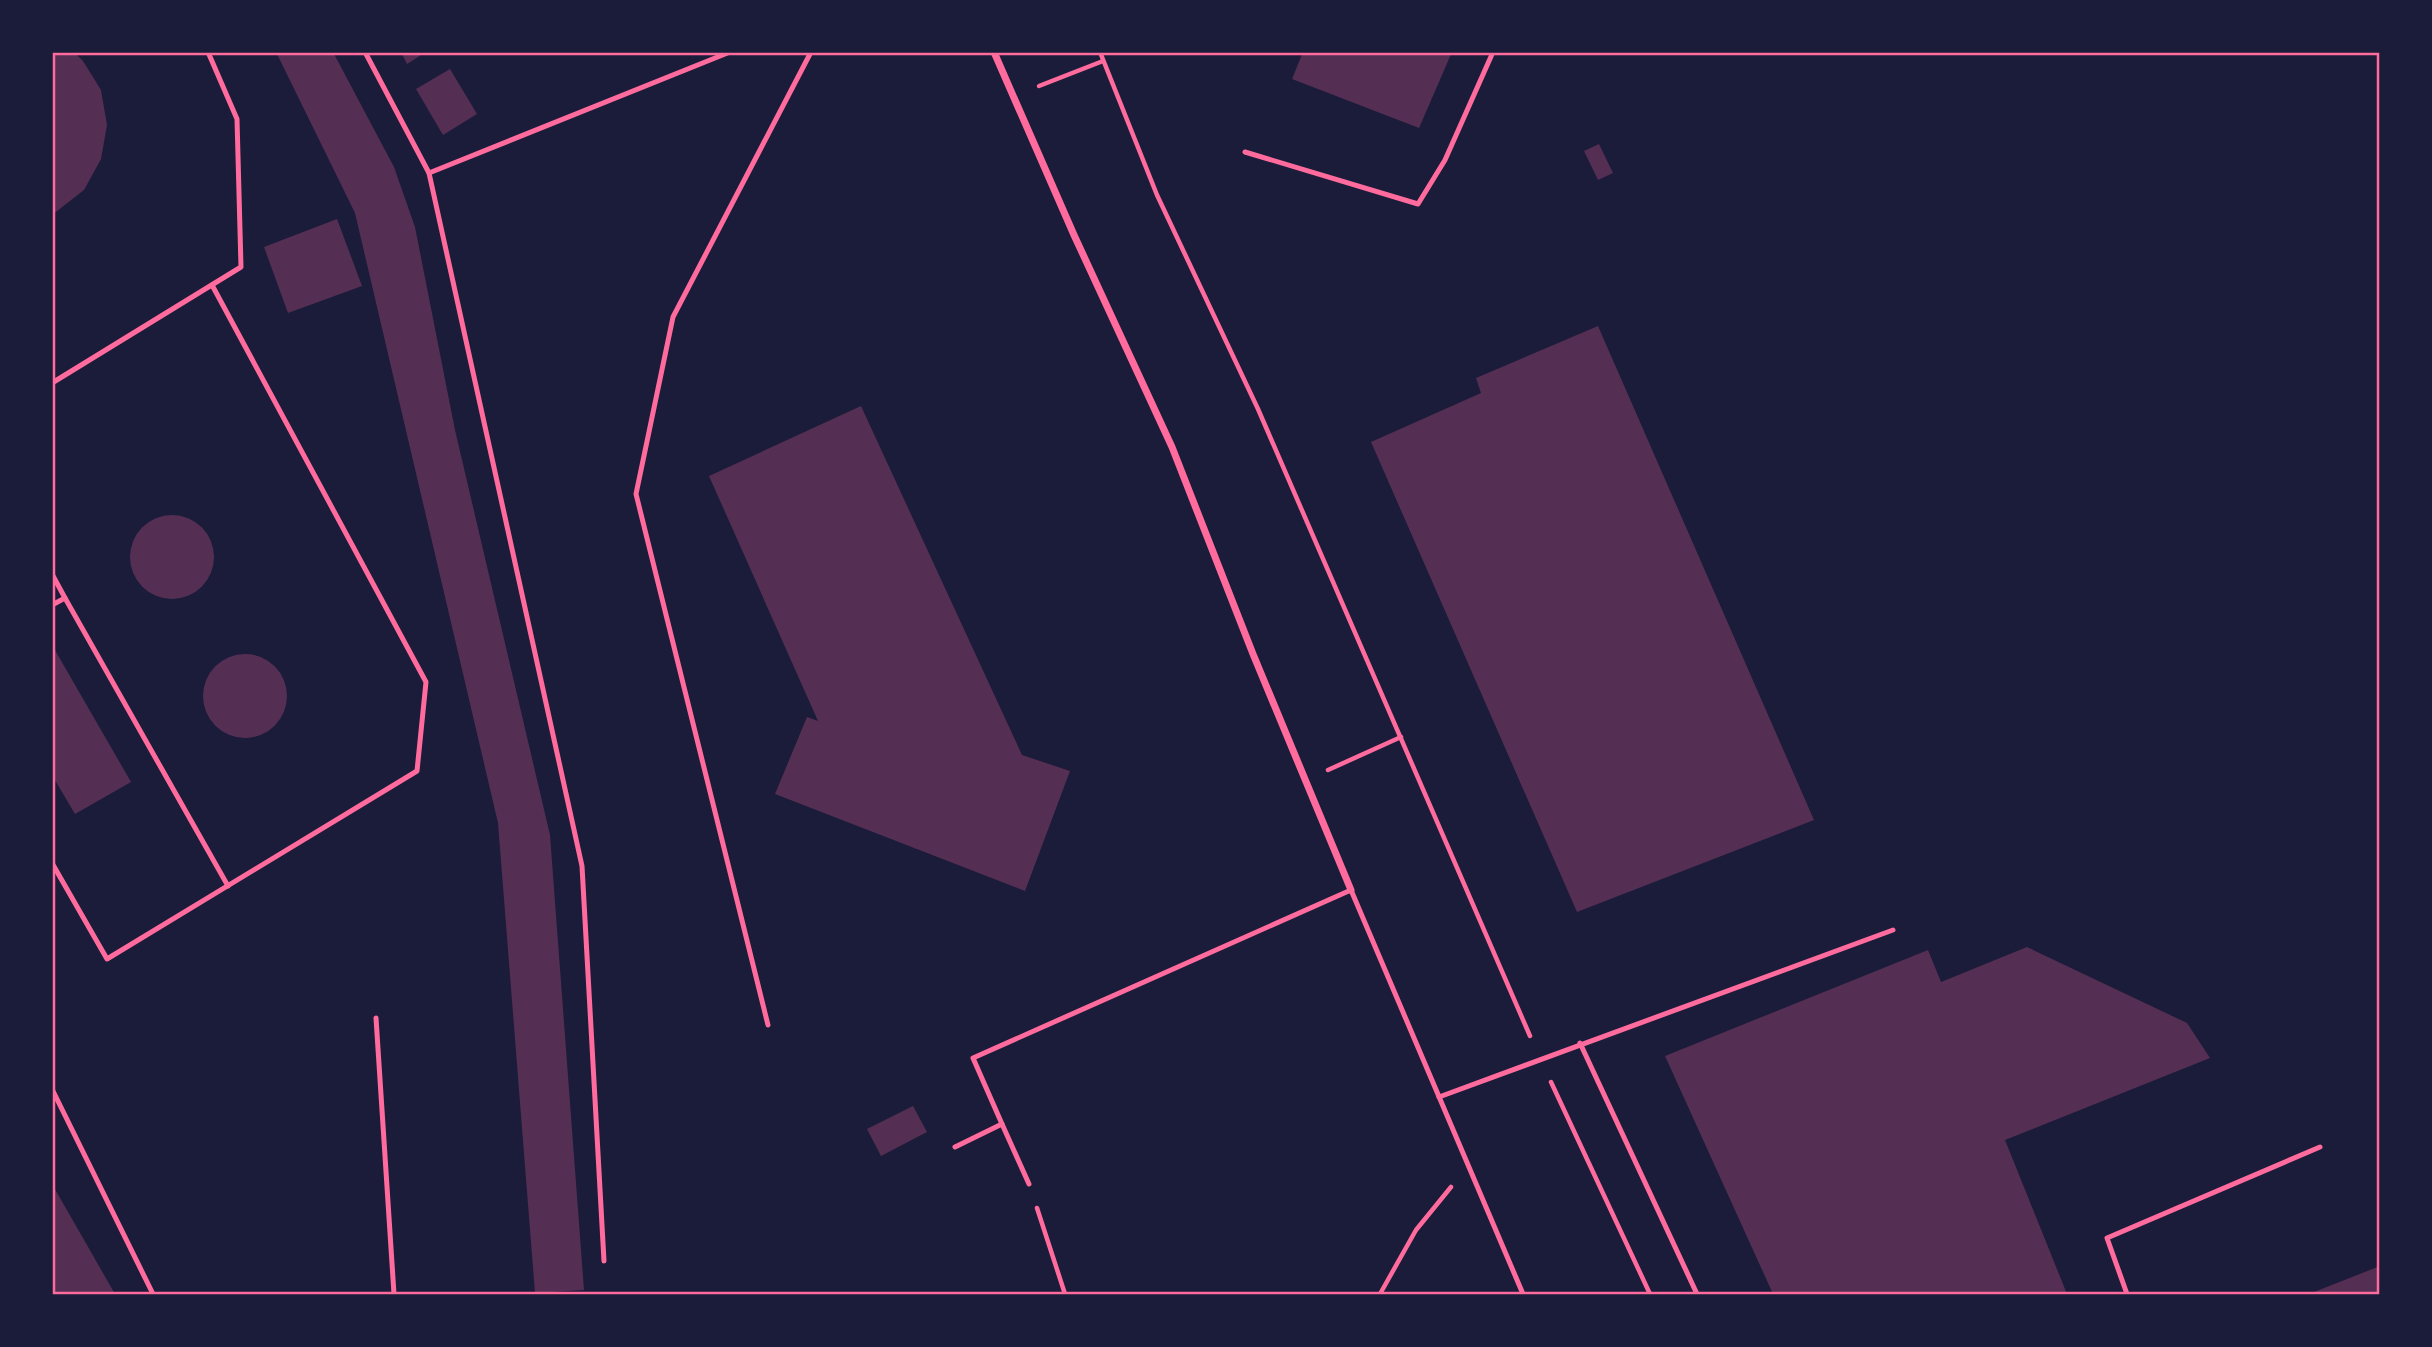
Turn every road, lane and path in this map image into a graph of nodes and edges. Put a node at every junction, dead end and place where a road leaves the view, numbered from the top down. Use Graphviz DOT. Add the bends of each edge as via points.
graph roads {
  1 [pos="208,52"];
  2 [pos="365,52"];
  3 [pos="730,52"];
  4 [pos="811,52"];
  5 [pos="994,52"];
  6 [pos="1100,52"];
  7 [pos="1493,52"];
  8 [pos="1103,61"];
  9 [pos="1013,96"];
  10 [pos="1245,152"];
  11 [pos="429,173"];
  12 [pos="212,285"];
  13 [pos="52,383"];
  14 [pos="52,574"];
  15 [pos="65,598"];
  16 [pos="52,605"];
  17 [pos="1401,737"];
  18 [pos="1306,780"];
  19 [pos="52,863"];
  20 [pos="228,886"];
  21 [pos="1351,890"];
  22 [pos="1893,930"];
  23 [pos="376,1018"];
  24 [pos="768,1025"];
  25 [pos="1580,1044"];
  26 [pos="1540,1058"];
  27 [pos="52,1089"];
  28 [pos="1439,1097"];
  29 [pos="1002,1124"];
  30 [pos="955,1147"];
  31 [pos="2320,1147"];
  32 [pos="1468,1166"];
  33 [pos="1029,1184"];
  34 [pos="604,1261"];
  35 [pos="153,1294"];
  36 [pos="394,1294"];
  37 [pos="1065,1294"];
  38 [pos="1380,1294"];
  39 [pos="1523,1294"];
  40 [pos="1650,1294"];
  41 [pos="1697,1294"];
  42 [pos="2127,1294"];
  1 -- 12 [label="lane" via="237,119 241,267"];
  2 -- 11 [label="lane"];
  3 -- 11 [label="lane"];
  4 -- 24 [label="lane" via="673,317 636,494"];
  5 -- 9 [label="street"];
  6 -- 8 [label="path"];
  7 -- 10 [label="lane" via="1445,160 1418,204"];
  8 -- 9 [label="path"];
  8 -- 17 [label="path" via="1157,195 1258,409"];
  9 -- 18 [label="street" via="1172,447"];
  11 -- 34 [label="lane" via="582,866"];
  12 -- 13 [label="lane"];
  12 -- 20 [label="lane" via="426,682 417,771"];
  14 -- 15 [label="lane"];
  15 -- 16 [label="lane"];
  15 -- 20 [label="lane"];
  17 -- 18 [label="path"];
  17 -- 26 [label="path"];
  18 -- 21 [label="street"];
  19 -- 20 [label="lane" via="107,959"];
  21 -- 28 [label="lane"];
  21 -- 29 [label="lane" via="972,1058"];
  22 -- 25 [label="lane"];
  23 -- 36 [label="lane"];
  25 -- 26 [label="lane"];
  25 -- 41 [label="lane"];
  26 -- 28 [label="lane"];
  26 -- 40 [label="path"];
  27 -- 35 [label="lane"];
  28 -- 32 [label="lane"];
  29 -- 30 [label="lane"];
  29 -- 33 [label="lane"];
  31 -- 42 [label="lane" via="2107,1238"];
  32 -- 38 [label="path" via="1416,1230"];
  32 -- 39 [label="lane"];
  33 -- 37 [label="path"];
}
